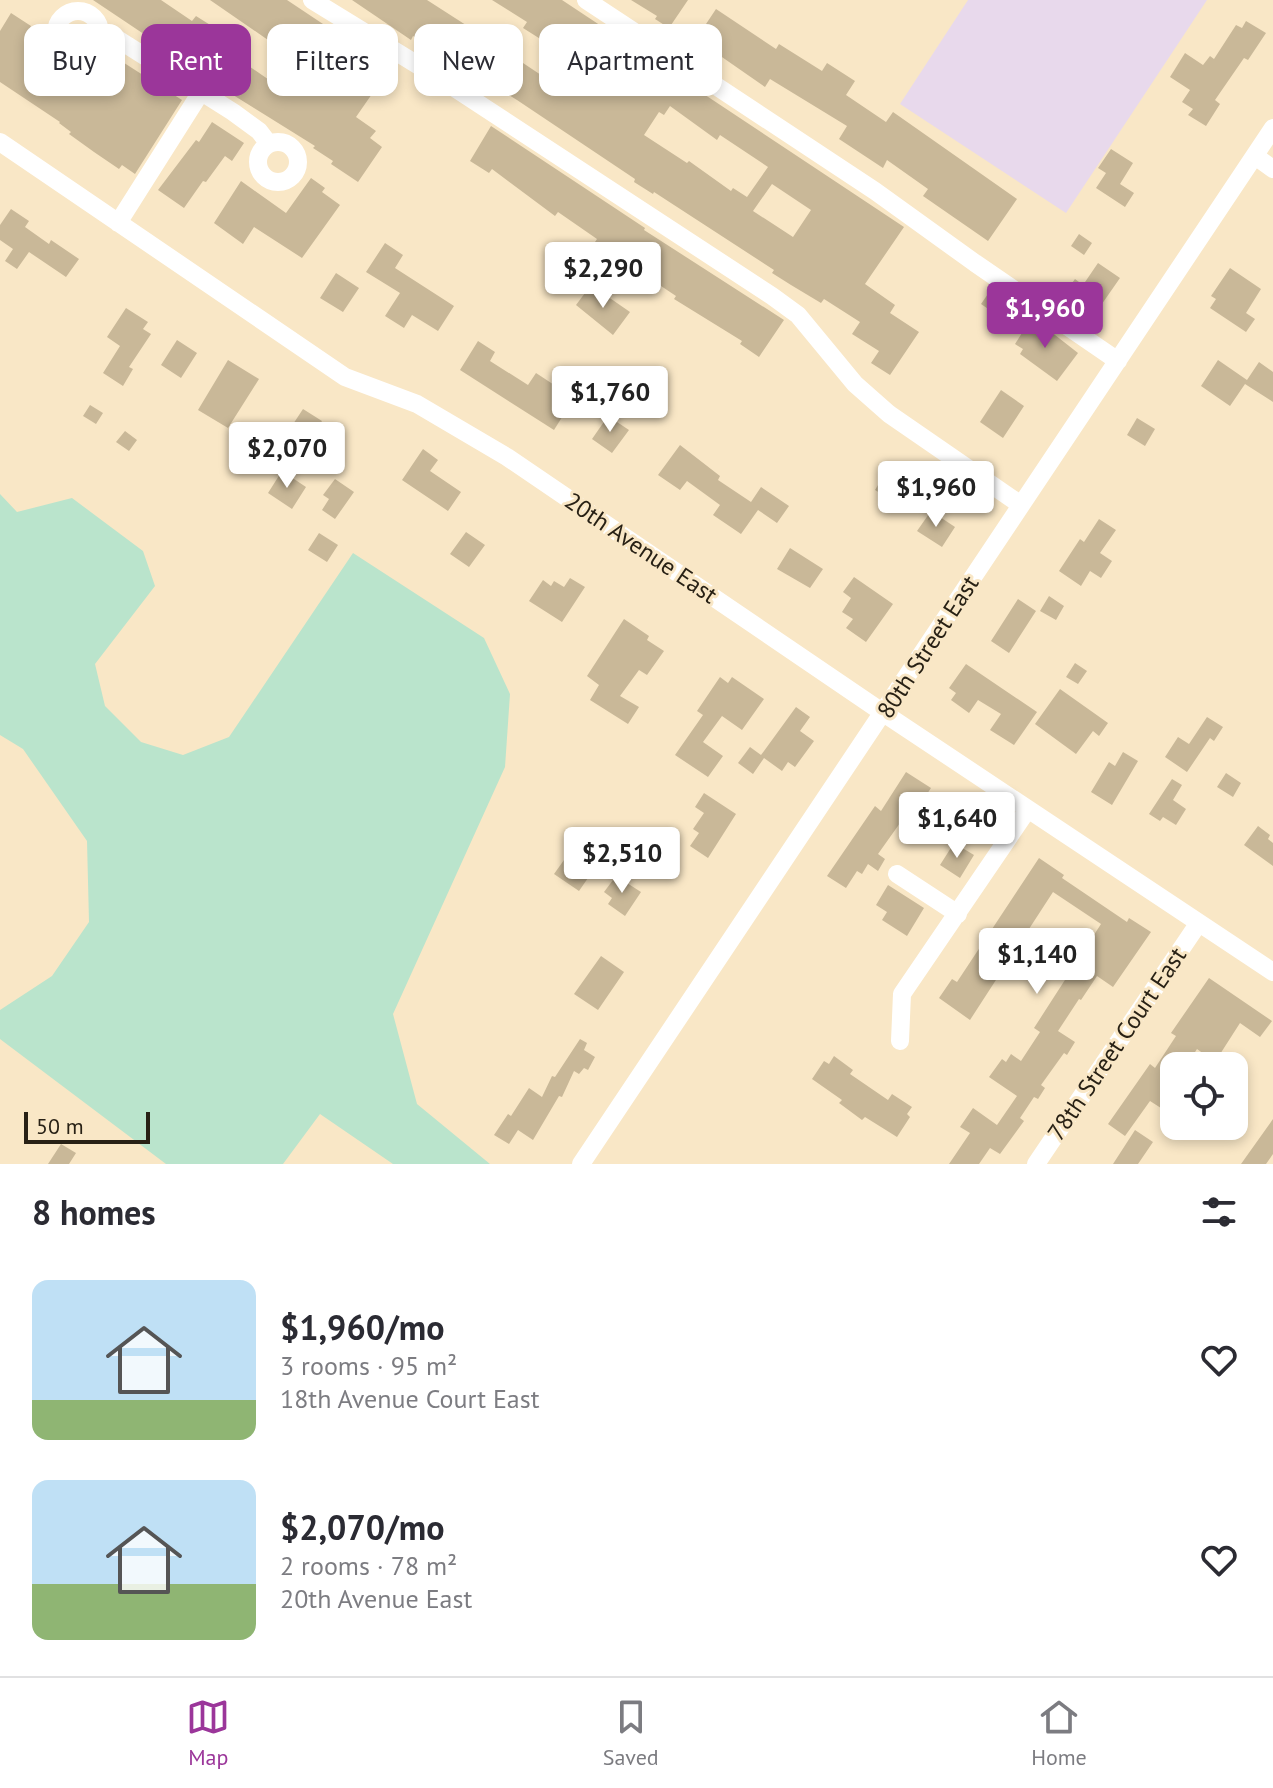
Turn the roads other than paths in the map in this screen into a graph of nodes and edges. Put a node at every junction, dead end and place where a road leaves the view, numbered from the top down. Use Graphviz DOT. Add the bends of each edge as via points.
graph roads {
  1 [pos="312,0"];
  2 [pos="586,0"];
  3 [pos="198,96"];
  4 [pos="207,96"];
  5 [pos="1273,128"];
  6 [pos="0,142"];
  7 [pos="269,144"];
  8 [pos="1255,156"];
  9 [pos="1273,169"];
  10 [pos="118,223"];
  11 [pos="1118,361"];
  12 [pos="1021,505"];
  13 [pos="885,714"];
  14 [pos="1028,809"];
  15 [pos="897,874"];
  16 [pos="958,914"];
  17 [pos="1198,924"];
  18 [pos="1273,972"];
  19 [pos="900,1041"];
  20 [pos="581,1164"];
  21 [pos="1036,1164"];
  1 -- 12 [label="street" via="772,296 798,315 855,384 889,414"];
  2 -- 11 [label="street" via="875,191"];
  3 -- 10 [label="street"];
  4 -- 7 [label="street" via="259,131"];
  5 -- 8 [label="street, 80th Street East"];
  6 -- 10 [label="street, 20th Avenue East"];
  8 -- 9 [label="street"];
  8 -- 11 [label="street, 80th Street East"];
  10 -- 13 [label="street, 20th Avenue East" via="345,377 417,404 507,457"];
  11 -- 12 [label="street, 80th Street East"];
  12 -- 13 [label="street, 80th Street East"];
  13 -- 14 [label="street, 20th Avenue East"];
  13 -- 20 [label="street, 80th Street East"];
  14 -- 16 [label="street"];
  14 -- 17 [label="street, 20th Avenue East"];
  15 -- 16 [label="street"];
  16 -- 19 [label="street" via="902,994"];
  17 -- 18 [label="street, 20th Avenue East"];
  17 -- 21 [label="street, 78th Street Court East"];
}
